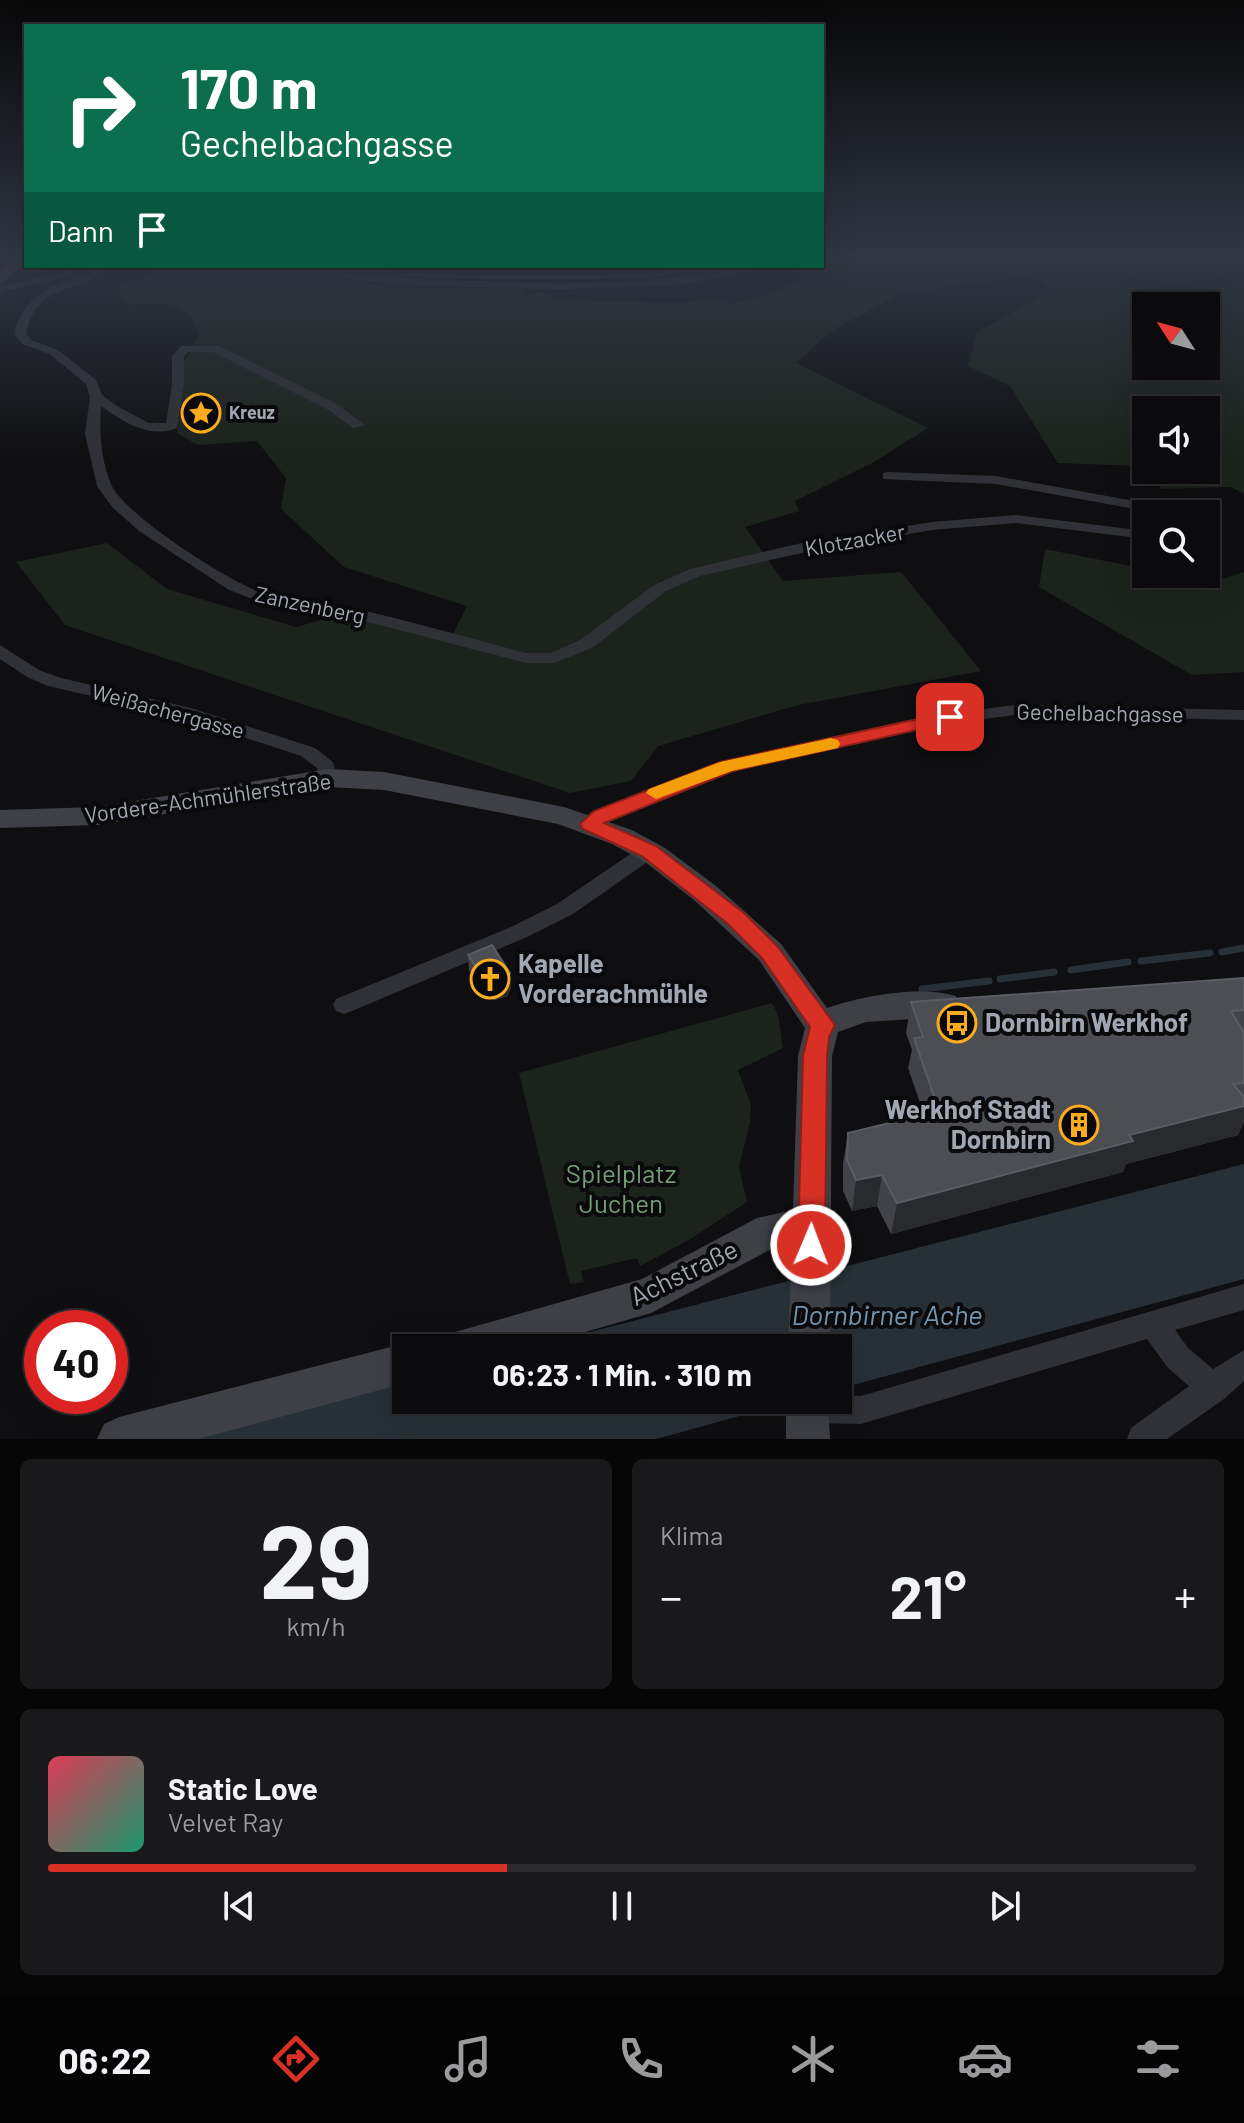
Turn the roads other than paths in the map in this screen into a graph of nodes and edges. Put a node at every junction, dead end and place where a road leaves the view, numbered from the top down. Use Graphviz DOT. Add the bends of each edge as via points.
graph roads {
  1 [pos="22,323"];
  2 [pos="96,397"];
  3 [pos="358,425"];
  4 [pos="888,476"];
  5 [pos="1132,503"];
  6 [pos="1132,533"];
  7 [pos="586,644"];
  8 [pos="0,650"];
  9 [pos="1244,715"];
  10 [pos="328,778"];
  11 [pos="0,819"];
  12 [pos="590,824"];
  13 [pos="649,851"];
  14 [pos="978,1003"];
  15 [pos="344,1005"];
  16 [pos="823,1025"];
  17 [pos="811,1245"];
  18 [pos="1244,1297"];
  19 [pos="1153,1323"];
  20 [pos="513,1334"];
  21 [pos="809,1334"];
  22 [pos="1244,1364"];
  23 [pos="392,1367"];
  24 [pos="1214,1389"];
  25 [pos="808,1415"];
  26 [pos="119,1439"];
  27 [pos="1142,1439"];
  1 -- 2 [label="street" via="20,334 27,342 54,352 86,377"];
  2 -- 3 [label="street" via="145,427 168,428 178,356 185,348 201,346 223,351"];
  2 -- 7 [label="street, Zanzenberg" via="92,434 104,486 117,504 144,528 235,587 526,658 554,658"];
  4 -- 5 [label="street" via="996,480"];
  6 -- 7 [label="street, Klotzacker" via="1015,519 932,526 806,547 695,572 660,588"];
  8 -- 10 [label="street, Weißachergasse" via="11,662 42,677 167,707 308,752 326,766"];
  9 -- 12 [label="street, Gechelbachgasse" via="1015,710 928,721 727,766"];
  10 -- 11 [label="street, Vordere-Achmühlerstraße" via="98,816"];
  10 -- 12 [label="street, Vordere-Achmühlerstraße" via="384,781"];
  12 -- 13 [label="street, Vordere-Achmühlerstraße"];
  13 -- 15 [label="street" via="565,909"];
  13 -- 16 [label="street, Vordere-Achmühlerstraße" via="759,941"];
  14 -- 16 [label="street" via="870,1010"];
  16 -- 17 [label="street" via="815,1056"];
  17 -- 20 [label="street, Achstraße" via="793,1227 771,1230 651,1295"];
  17 -- 21 [label="street"];
  18 -- 19 [label="street"];
  19 -- 24 [label="street" via="1178,1358"];
  19 -- 25 [label="street" via="861,1410"];
  22 -- 24 [label="street"];
  23 -- 26 [label="street"];
  24 -- 27 [label="street"];
}
